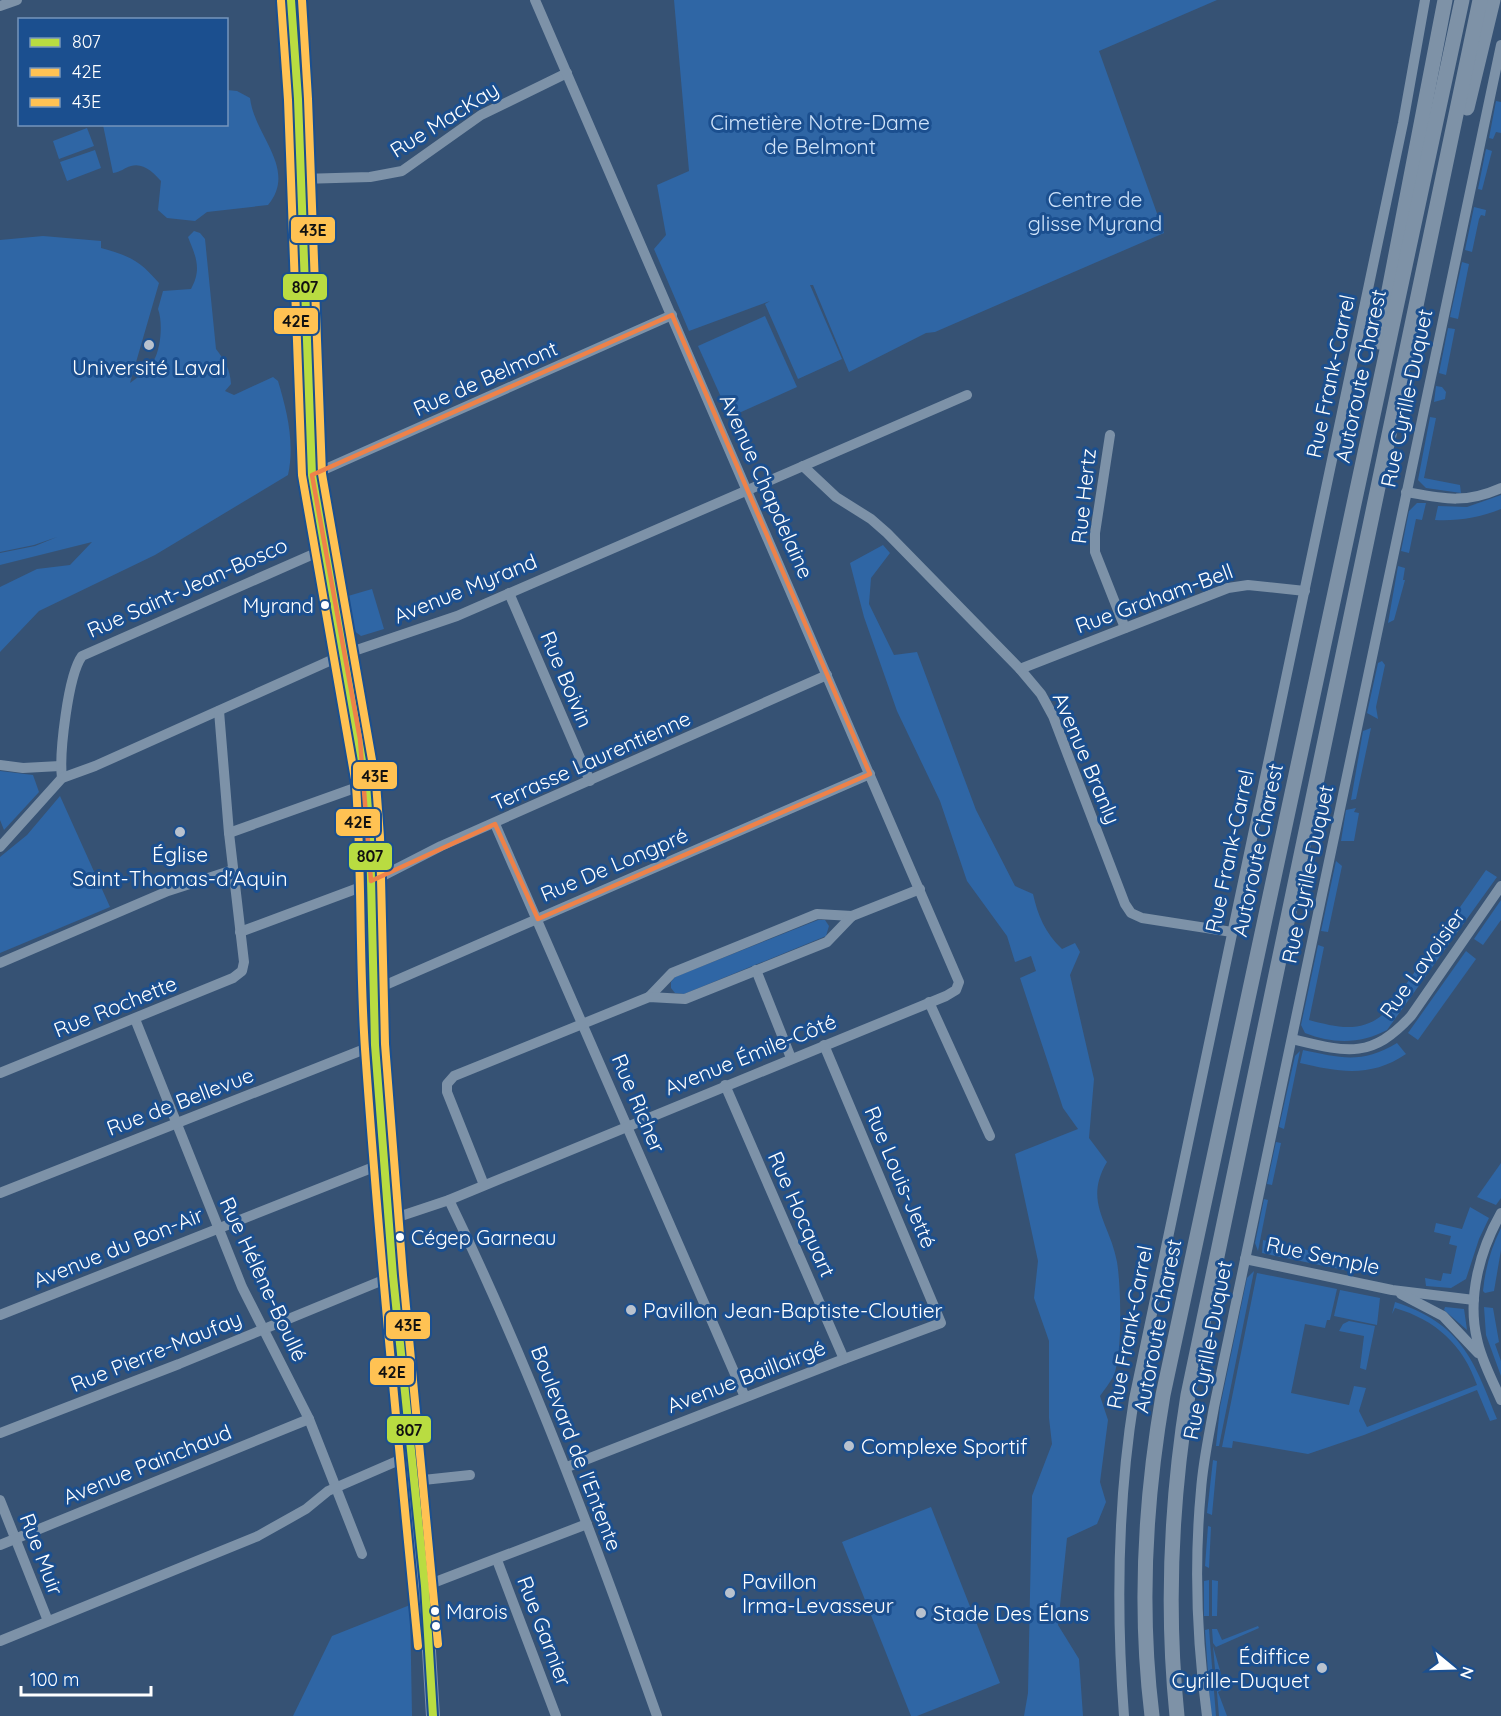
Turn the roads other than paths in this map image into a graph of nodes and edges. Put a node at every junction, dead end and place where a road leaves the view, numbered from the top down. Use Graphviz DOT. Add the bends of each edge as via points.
graph roads {
  1 [pos="17,0"];
  2 [pos="291,0"];
  3 [pos="535,0"];
  4 [pos="1425,0"];
  5 [pos="1445,0"];
  6 [pos="1462,0"];
  7 [pos="1480,0"];
  8 [pos="1493,0"];
  9 [pos="0,6"];
  10 [pos="1501,45"];
  11 [pos="567,73"];
  12 [pos="301,179"];
  13 [pos="1417,306"];
  14 [pos="672,315"];
  15 [pos="967,395"];
  16 [pos="1110,435"];
  17 [pos="803,466"];
  18 [pos="312,475"];
  19 [pos="1360,478"];
  20 [pos="1501,488"];
  21 [pos="747,489"];
  22 [pos="1406,492"];
  23 [pos="325,549"];
  24 [pos="1305,591"];
  25 [pos="509,592"];
  26 [pos="1125,628"];
  27 [pos="345,654"];
  28 [pos="1020,669"];
  29 [pos="827,675"];
  30 [pos="219,711"];
  31 [pos="0,765"];
  32 [pos="60,766"];
  33 [pos="870,774"];
  34 [pos="62,778"];
  35 [pos="590,781"];
  36 [pos="366,784"];
  37 [pos="495,824"];
  38 [pos="229,833"];
  39 [pos="0,847"];
  40 [pos="233,870"];
  41 [pos="371,881"];
  42 [pos="1501,886"];
  43 [pos="920,889"];
  44 [pos="852,916"];
  45 [pos="538,919"];
  46 [pos="240,932"];
  47 [pos="1232,932"];
  48 [pos="0,963"];
  49 [pos="756,970"];
  50 [pos="957,988"];
  51 [pos="374,990"];
  52 [pos="649,997"];
  53 [pos="929,1002"];
  54 [pos="135,1019"];
  55 [pos="584,1024"];
  56 [pos="1292,1039"];
  57 [pos="375,1045"];
  58 [pos="824,1045"];
  59 [pos="791,1058"];
  60 [pos="0,1073"];
  61 [pos="725,1085"];
  62 [pos="179,1124"];
  63 [pos="627,1126"];
  64 [pos="990,1136"];
  65 [pos="384,1163"];
  66 [pos="484,1185"];
  67 [pos="0,1193"];
  68 [pos="449,1200"];
  69 [pos="1501,1213"];
  70 [pos="388,1220"];
  71 [pos="217,1228"];
  72 [pos="1245,1259"];
  73 [pos="393,1276"];
  74 [pos="1392,1290"];
  75 [pos="1474,1300"];
  76 [pos="0,1315"];
  77 [pos="941,1323"];
  78 [pos="264,1329"];
  79 [pos="844,1359"];
  80 [pos="1485,1361"];
  81 [pos="745,1397"];
  82 [pos="1501,1400"];
  83 [pos="309,1419"];
  84 [pos="0,1433"];
  85 [pos="411,1455"];
  86 [pos="567,1467"];
  87 [pos="470,1475"];
  88 [pos="414,1481"];
  89 [pos="337,1486"];
  90 [pos="0,1500"];
  91 [pos="587,1524"];
  92 [pos="15,1539"];
  93 [pos="0,1545"];
  94 [pos="362,1554"];
  95 [pos="497,1560"];
  96 [pos="425,1586"];
  97 [pos="48,1622"];
  98 [pos="0,1641"];
  99 [pos="433,1716"];
  100 [pos="556,1716"];
  101 [pos="657,1716"];
  102 [pos="1124,1716"];
  103 [pos="1152,1716"];
  104 [pos="1177,1716"];
  105 [pos="1207,1716"];
  1 -- 9 [label="street"];
  2 -- 12 [label="main road"];
  3 -- 11 [label="street, Avenue Chapdelaine"];
  4 -- 24 [label="street, Rue Frank-Carrel"];
  5 -- 19 [label="highway" via="1374,364"];
  6 -- 19 [label="highway, Autoroute Charest"];
  7 -- 13 [label="highway, Autoroute Charest"];
  8 -- 13 [label="highway"];
  10 -- 22 [label="street, Rue Cyrille-Duquet"];
  11 -- 12 [label="street, Rue MacKay" via="480,115 402,171 370,177"];
  11 -- 14 [label="street, Avenue Chapdelaine"];
  12 -- 18 [label="main road"];
  13 -- 104 [label="highway, Autoroute Charest" via="1186,1406 1171,1557"];
  14 -- 18 [label="street, Rue de Belmont"];
  14 -- 21 [label="street, Avenue Chapdelaine"];
  15 -- 17 [label="street, Avenue Myrand"];
  16 -- 26 [label="street, Rue Hertz" via="1095,552"];
  17 -- 21 [label="street, Avenue Myrand"];
  17 -- 28 [label="street, Avenue Branly" via="836,497 887,533"];
  18 -- 23 [label="main road"];
  19 -- 103 [label="highway, Autoroute Charest" via="1159,1418 1146,1582"];
  20 -- 22 [label="street" via="1455,500"];
  21 -- 25 [label="street, Avenue Myrand"];
  21 -- 29 [label="street, Avenue Chapdelaine"];
  22 -- 56 [label="street, Rue Cyrille-Duquet"];
  23 -- 27 [label="main road"];
  23 -- 32 [label="street, Rue Saint-Jean-Bosco" via="82,656 74,671"];
  24 -- 26 [label="street, Rue Graham-Bell" via="1248,585 1228,588"];
  24 -- 47 [label="street, Rue Frank-Carrel"];
  25 -- 27 [label="street, Avenue Myrand" via="457,616"];
  25 -- 35 [label="street, Rue Boivin"];
  26 -- 28 [label="street, Rue Graham-Bell"];
  27 -- 30 [label="street, Avenue Myrand"];
  27 -- 36 [label="main road"];
  28 -- 47 [label="street, Avenue Branly" via="1053,716 1128,909 1142,918"];
  29 -- 33 [label="street, Avenue Chapdelaine"];
  29 -- 35 [label="street, Terrasse Laurentienne"];
  30 -- 34 [label="street, Avenue Myrand"];
  30 -- 38 [label="street"];
  31 -- 32 [label="street"];
  32 -- 34 [label="street, Rue Saint-Jean-Bosco"];
  33 -- 43 [label="street, Avenue Chapdelaine"];
  33 -- 45 [label="street, Rue De Longpré"];
  34 -- 39 [label="street, Avenue Myrand"];
  35 -- 37 [label="street, Terrasse Laurentienne"];
  36 -- 38 [label="street"];
  36 -- 41 [label="main road"];
  37 -- 41 [label="street, Terrasse Laurentienne"];
  37 -- 45 [label="street, Rue Richer"];
  38 -- 40 [label="street"];
  40 -- 46 [label="street"];
  40 -- 48 [label="street" via="168,891"];
  41 -- 46 [label="street"];
  41 -- 51 [label="main road"];
  42 -- 56 [label="street, Rue Lavoisier" via="1395,1034 1362,1049"];
  43 -- 44 [label="street"];
  43 -- 50 [label="street, Avenue Chapdelaine" via="959,977"];
  44 -- 49 [label="street" via="827,942"];
  44 -- 52 [label="street" via="817,914 672,973"];
  45 -- 51 [label="street, Rue De Longpré"];
  45 -- 55 [label="street, Rue Richer"];
  46 -- 54 [label="street, Rue Rochette" via="242,971"];
  47 -- 102 [label="street, Rue Frank-Carrel" via="1127,1441 1118,1585"];
  49 -- 52 [label="street" via="685,999"];
  49 -- 59 [label="street"];
  50 -- 53 [label="street, Avenue Émile-Côté"];
  51 -- 57 [label="main road"];
  52 -- 55 [label="street"];
  53 -- 58 [label="street, Avenue Émile-Côté"];
  53 -- 64 [label="street"];
  54 -- 60 [label="street, Rue Rochette"];
  54 -- 62 [label="street, Rue Hélène-Boullé"];
  55 -- 63 [label="street, Rue Richer"];
  55 -- 66 [label="street" via="450,1080 447,1092"];
  56 -- 72 [label="street, Rue Cyrille-Duquet"];
  57 -- 62 [label="street, Rue de Bellevue"];
  57 -- 65 [label="main road"];
  58 -- 59 [label="street, Avenue Émile-Côté"];
  58 -- 77 [label="street, Rue Louis-Jetté"];
  59 -- 61 [label="street, Avenue Émile-Côté"];
  61 -- 63 [label="street, Avenue Émile-Côté"];
  61 -- 79 [label="street, Rue Hocquart"];
  62 -- 67 [label="street, Rue de Bellevue"];
  62 -- 71 [label="street, Rue Hélène-Boullé"];
  63 -- 66 [label="street, Avenue Émile-Côté"];
  63 -- 81 [label="street, Rue Richer"];
  65 -- 70 [label="main road"];
  65 -- 71 [label="street, Avenue du Bon-Air"];
  66 -- 68 [label="street, Avenue Émile-Côté"];
  68 -- 70 [label="street, Avenue Émile-Côté"];
  68 -- 86 [label="street, Boulevard de l'Entente"];
  69 -- 75 [label="street" via="1481,1259"];
  70 -- 73 [label="main road"];
  71 -- 76 [label="street, Avenue du Bon-Air"];
  71 -- 78 [label="street, Rue Hélène-Boullé"];
  72 -- 74 [label="street, Rue Semple"];
  72 -- 105 [label="street, Rue Cyrille-Duquet" via="1201,1490 1197,1578"];
  73 -- 78 [label="street, Rue Pierre-Maufay"];
  73 -- 85 [label="main road"];
  74 -- 75 [label="street, Rue Semple"];
  74 -- 80 [label="street, Rue Semple" via="1443,1316"];
  75 -- 80 [label="street, Rue Semple" via="1477,1342"];
  77 -- 79 [label="street, Avenue Baillairgé"];
  78 -- 83 [label="street, Rue Hélène-Boullé"];
  78 -- 84 [label="street, Rue Pierre-Maufay"];
  79 -- 81 [label="street, Avenue Baillairgé"];
  80 -- 82 [label="street, Rue Semple"];
  81 -- 86 [label="street, Avenue Baillairgé"];
  83 -- 89 [label="street, Rue Hélène-Boullé"];
  83 -- 92 [label="street, Avenue Painchaud"];
  85 -- 88 [label="main road"];
  85 -- 89 [label="street"];
  86 -- 91 [label="street, Boulevard de l'Entente"];
  87 -- 88 [label="street"];
  88 -- 96 [label="main road"];
  89 -- 94 [label="street, Rue Hélène-Boullé"];
  89 -- 97 [label="street" via="258,1536"];
  90 -- 92 [label="street, Rue Muir"];
  91 -- 95 [label="street"];
  91 -- 101 [label="street, Boulevard de l'Entente"];
  92 -- 93 [label="street, Avenue Painchaud"];
  92 -- 97 [label="street, Rue Muir"];
  95 -- 96 [label="street"];
  95 -- 100 [label="street, Rue Garnier"];
  96 -- 99 [label="main road"];
  97 -- 98 [label="street"];
}
